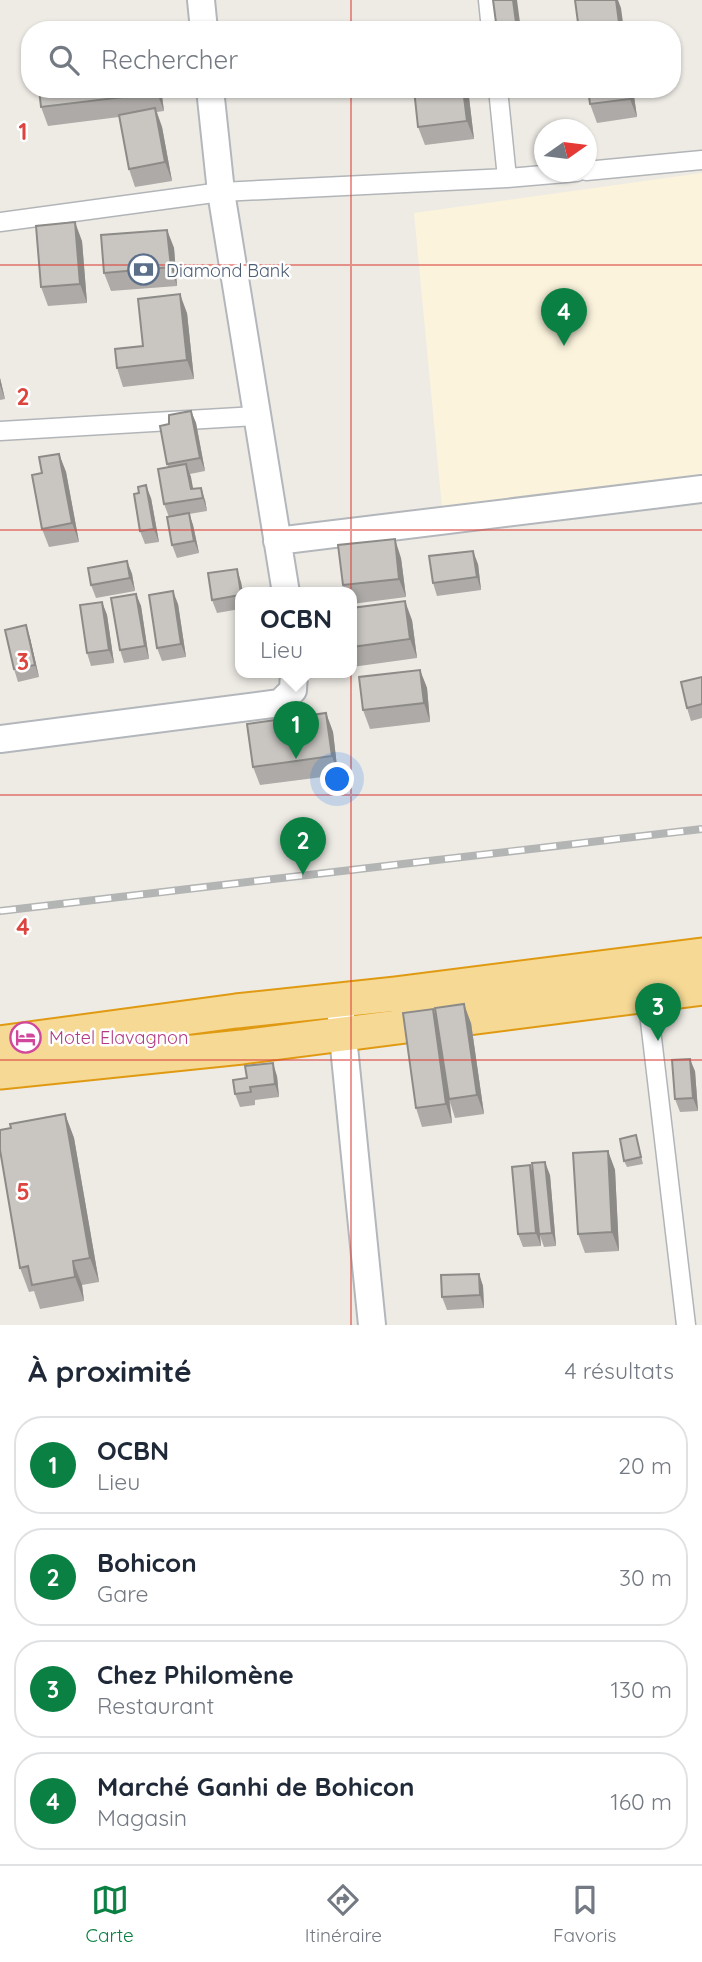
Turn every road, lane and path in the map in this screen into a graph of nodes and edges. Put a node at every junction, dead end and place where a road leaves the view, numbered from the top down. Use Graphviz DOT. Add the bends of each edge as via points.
graph roads {
  1 [pos="201,0"];
  2 [pos="488,0"];
  3 [pos="203,21"];
  4 [pos="490,21"];
  5 [pos="212,98"];
  6 [pos="499,98"];
  7 [pos="702,160"];
  8 [pos="597,170"];
  9 [pos="534,176"];
  10 [pos="507,178"];
  11 [pos="221,192"];
  12 [pos="0,222"];
  13 [pos="256,416"];
  14 [pos="0,430"];
  15 [pos="702,489"];
  16 [pos="277,541"];
  17 [pos="285,587"];
  18 [pos="294,678"];
  19 [pos="0,739"];
  20 [pos="702,955"];
  21 [pos="702,988"];
  22 [pos="647,996"];
  23 [pos="341,1016"];
  24 [pos="0,1043"];
  25 [pos="0,1072"];
  26 [pos="372,1325"];
  27 [pos="686,1325"];
  1 -- 3 [label="street"];
  2 -- 4 [label="street"];
  5 -- 11 [label="street"];
  6 -- 10 [label="street"];
  7 -- 8 [label="street"];
  9 -- 10 [label="street"];
  10 -- 11 [label="street"];
  11 -- 12 [label="street"];
  11 -- 13 [label="street"];
  13 -- 14 [label="street"];
  13 -- 16 [label="street"];
  15 -- 16 [label="street"];
  16 -- 17 [label="street"];
  18 -- 19 [label="street" via="293,690 279,702"];
  20 -- 23 [label="highway"];
  21 -- 22 [label="highway"];
  22 -- 23 [label="highway"];
  22 -- 27 [label="street"];
  23 -- 24 [label="highway" via="236,1011"];
  23 -- 25 [label="highway" via="242,1047"];
  23 -- 26 [label="street"];
}
